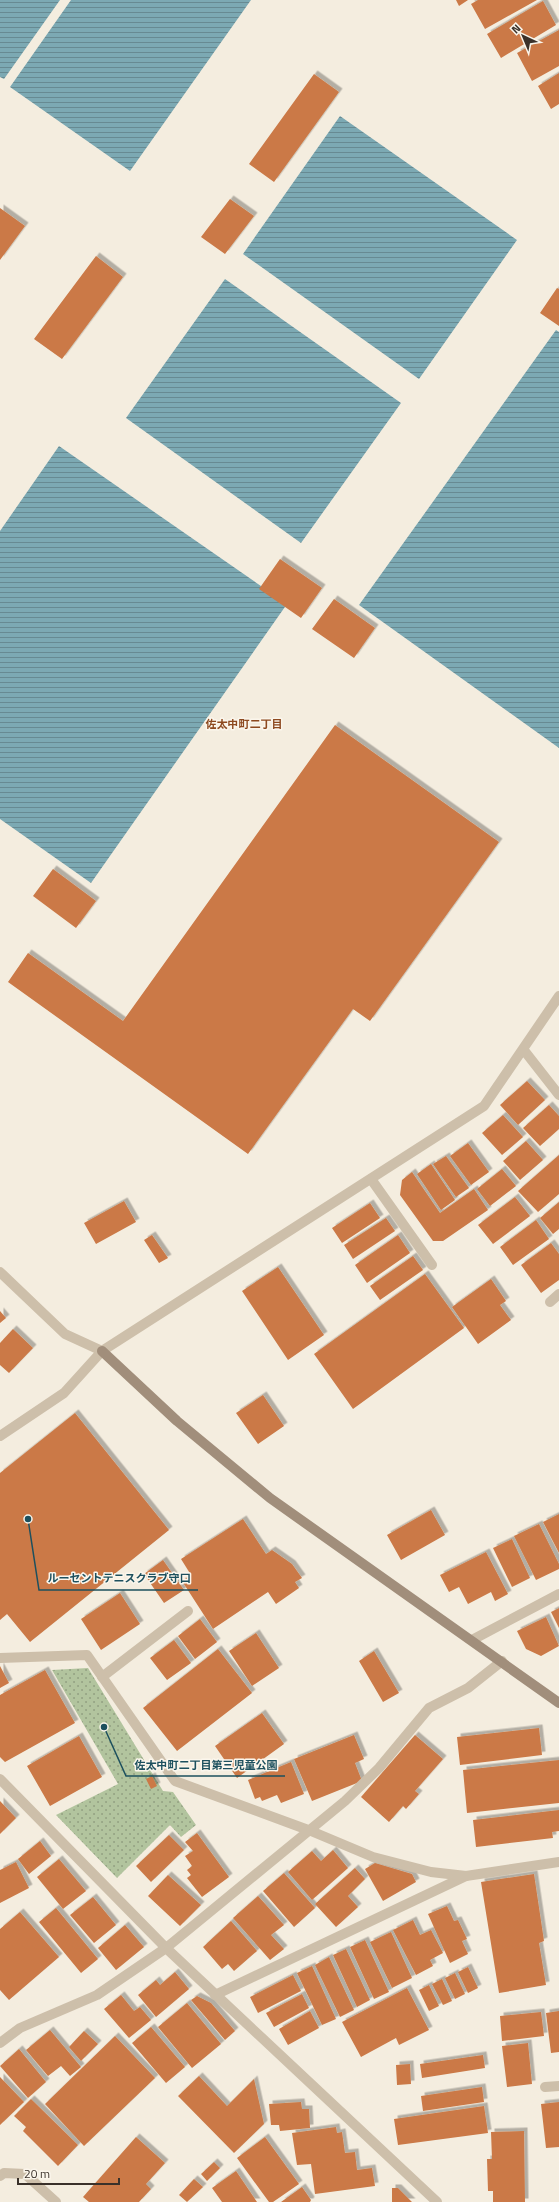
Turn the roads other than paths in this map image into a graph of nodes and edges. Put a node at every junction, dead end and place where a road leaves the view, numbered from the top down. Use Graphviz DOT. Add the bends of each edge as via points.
graph roads {
  1 [pos="559,996"];
  2 [pos="523,1049"];
  3 [pos="559,1095"];
  4 [pos="371,1179"];
  5 [pos="432,1264"];
  6 [pos="0,1272"];
  7 [pos="559,1294"];
  8 [pos="550,1302"];
  9 [pos="102,1351"];
  10 [pos="0,1436"];
  11 [pos="559,1594"];
  12 [pos="188,1611"];
  13 [pos="472,1640"];
  14 [pos="0,1658"];
  15 [pos="502,1661"];
  16 [pos="102,1677"];
  17 [pos="559,1703"];
  18 [pos="0,1779"];
  19 [pos="311,1831"];
  20 [pos="559,1862"];
  21 [pos="466,1876"];
  22 [pos="166,1948"];
  23 [pos="215,1994"];
  24 [pos="0,2043"];
  25 [pos="559,2086"];
  26 [pos="545,2087"];
  27 [pos="1,2173"];
  28 [pos="56,2202"];
  29 [pos="437,2202"];
  1 -- 2 [label="street"];
  2 -- 3 [label="street"];
  2 -- 4 [label="street" via="484,1106"];
  4 -- 5 [label="street"];
  4 -- 9 [label="street"];
  6 -- 9 [label="street" via="65,1334"];
  7 -- 8 [label="street"];
  9 -- 10 [label="street" via="64,1393"];
  9 -- 13 [label="street" via="176,1421 270,1498"];
  11 -- 13 [label="street"];
  12 -- 16 [label="street"];
  13 -- 15 [label="street"];
  14 -- 16 [label="street" via="87,1655"];
  15 -- 17 [label="street"];
  15 -- 19 [label="street" via="468,1688 429,1708 378,1768"];
  16 -- 19 [label="street" via="175,1781"];
  18 -- 22 [label="street"];
  19 -- 21 [label="street" via="373,1857 431,1872"];
  19 -- 22 [label="street"];
  20 -- 21 [label="street"];
  21 -- 23 [label="street"];
  22 -- 23 [label="street"];
  22 -- 24 [label="street" via="97,1995 20,2028"];
  23 -- 29 [label="street"];
  25 -- 26 [label="street"];
  27 -- 28 [label="street" via="25,2174"];
}
